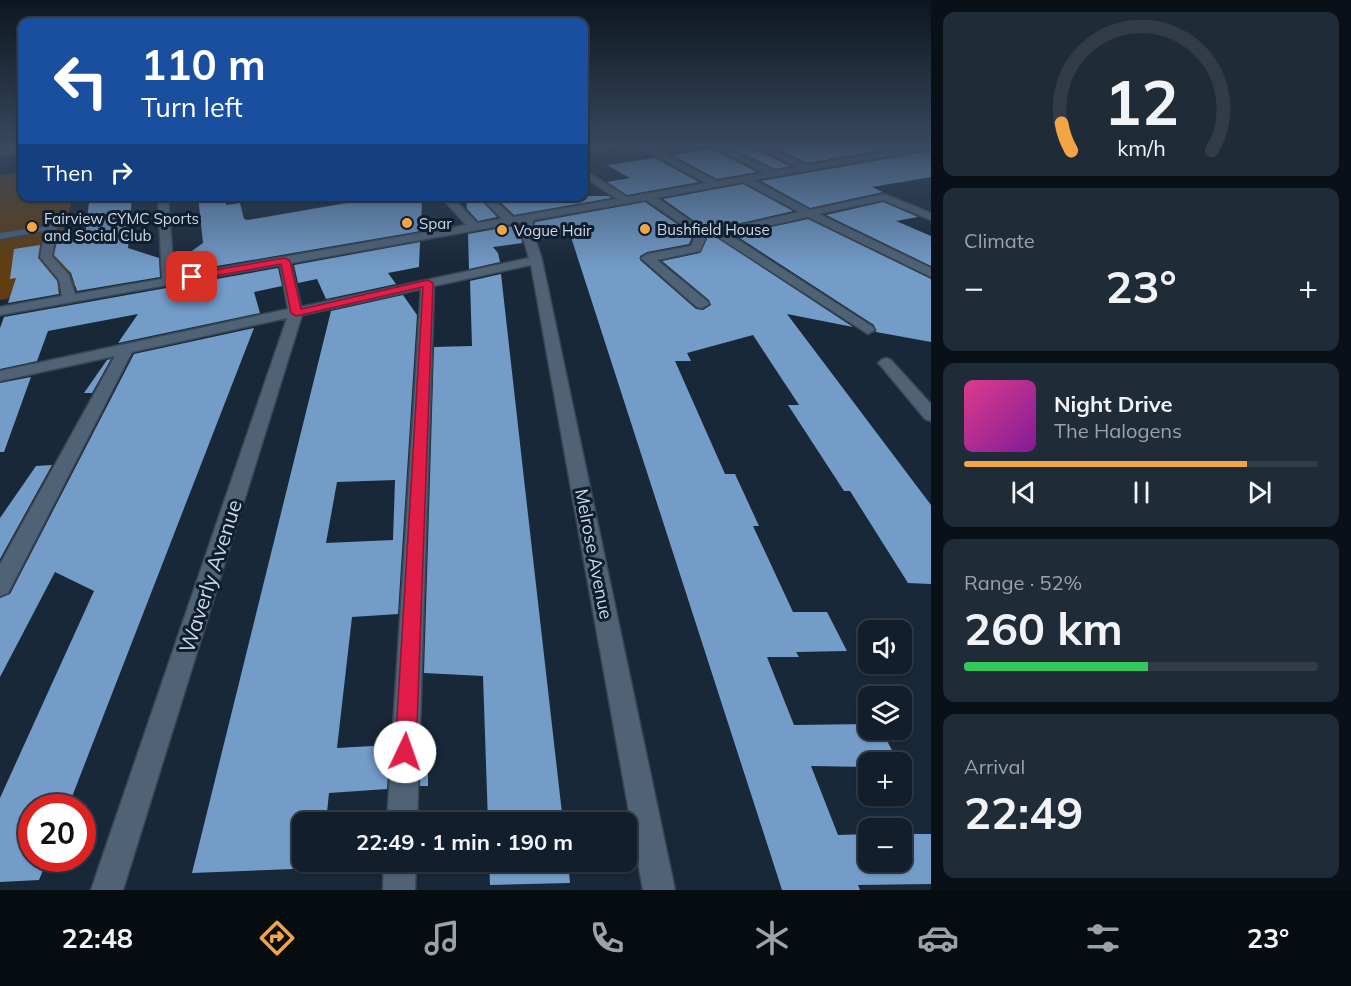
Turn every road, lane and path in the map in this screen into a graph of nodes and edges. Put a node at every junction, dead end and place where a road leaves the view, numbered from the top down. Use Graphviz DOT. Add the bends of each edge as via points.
graph roads {
  1 [pos="603,186"];
  2 [pos="714,186"];
  3 [pos="756,186"];
  4 [pos="649,197"];
  5 [pos="163,201"];
  6 [pos="450,201"];
  7 [pos="492,201"];
  8 [pos="627,201"];
  9 [pos="808,213"];
  10 [pos="931,217"];
  11 [pos="520,220"];
  12 [pos="474,227"];
  13 [pos="0,236"];
  14 [pos="536,260"];
  15 [pos="285,261"];
  16 [pos="931,273"];
  17 [pos="168,281"];
  18 [pos="428,283"];
  19 [pos="69,297"];
  20 [pos="702,304"];
  21 [pos="0,311"];
  22 [pos="296,313"];
  23 [pos="868,330"];
  24 [pos="126,349"];
  25 [pos="886,363"];
  26 [pos="0,376"];
  27 [pos="931,415"];
  28 [pos="0,586"];
  29 [pos="402,812"];
  30 [pos="400,872"];
  31 [pos="106,890"];
  32 [pos="399,890"];
  33 [pos="659,890"];
  1 -- 8 [label="street"];
  2 -- 4 [label="street"];
  3 -- 9 [label="street"];
  4 -- 8 [label="street"];
  4 -- 20 [label="street" via="702,233 696,249 647,258"];
  5 -- 17 [label="street"];
  6 -- 12 [label="street"];
  7 -- 11 [label="street"];
  8 -- 11 [label="street"];
  9 -- 10 [label="street" via="884,197"];
  9 -- 16 [label="street"];
  9 -- 23 [label="street" via="719,233"];
  11 -- 12 [label="street"];
  11 -- 14 [label="street, Melrose Avenue"];
  12 -- 15 [label="street"];
  13 -- 19 [label="street" via="51,227 46,257 70,287"];
  14 -- 18 [label="street"];
  14 -- 33 [label="street, Melrose Avenue"];
  15 -- 17 [label="street"];
  15 -- 22 [label="street"];
  17 -- 19 [label="street"];
  18 -- 22 [label="street"];
  18 -- 29 [label="street"];
  19 -- 21 [label="street"];
  22 -- 24 [label="street"];
  22 -- 31 [label="street, Waverly Avenue"];
  24 -- 26 [label="street"];
  24 -- 28 [label="street"];
  25 -- 27 [label="street"];
  30 -- 32 [label="street"];
}
